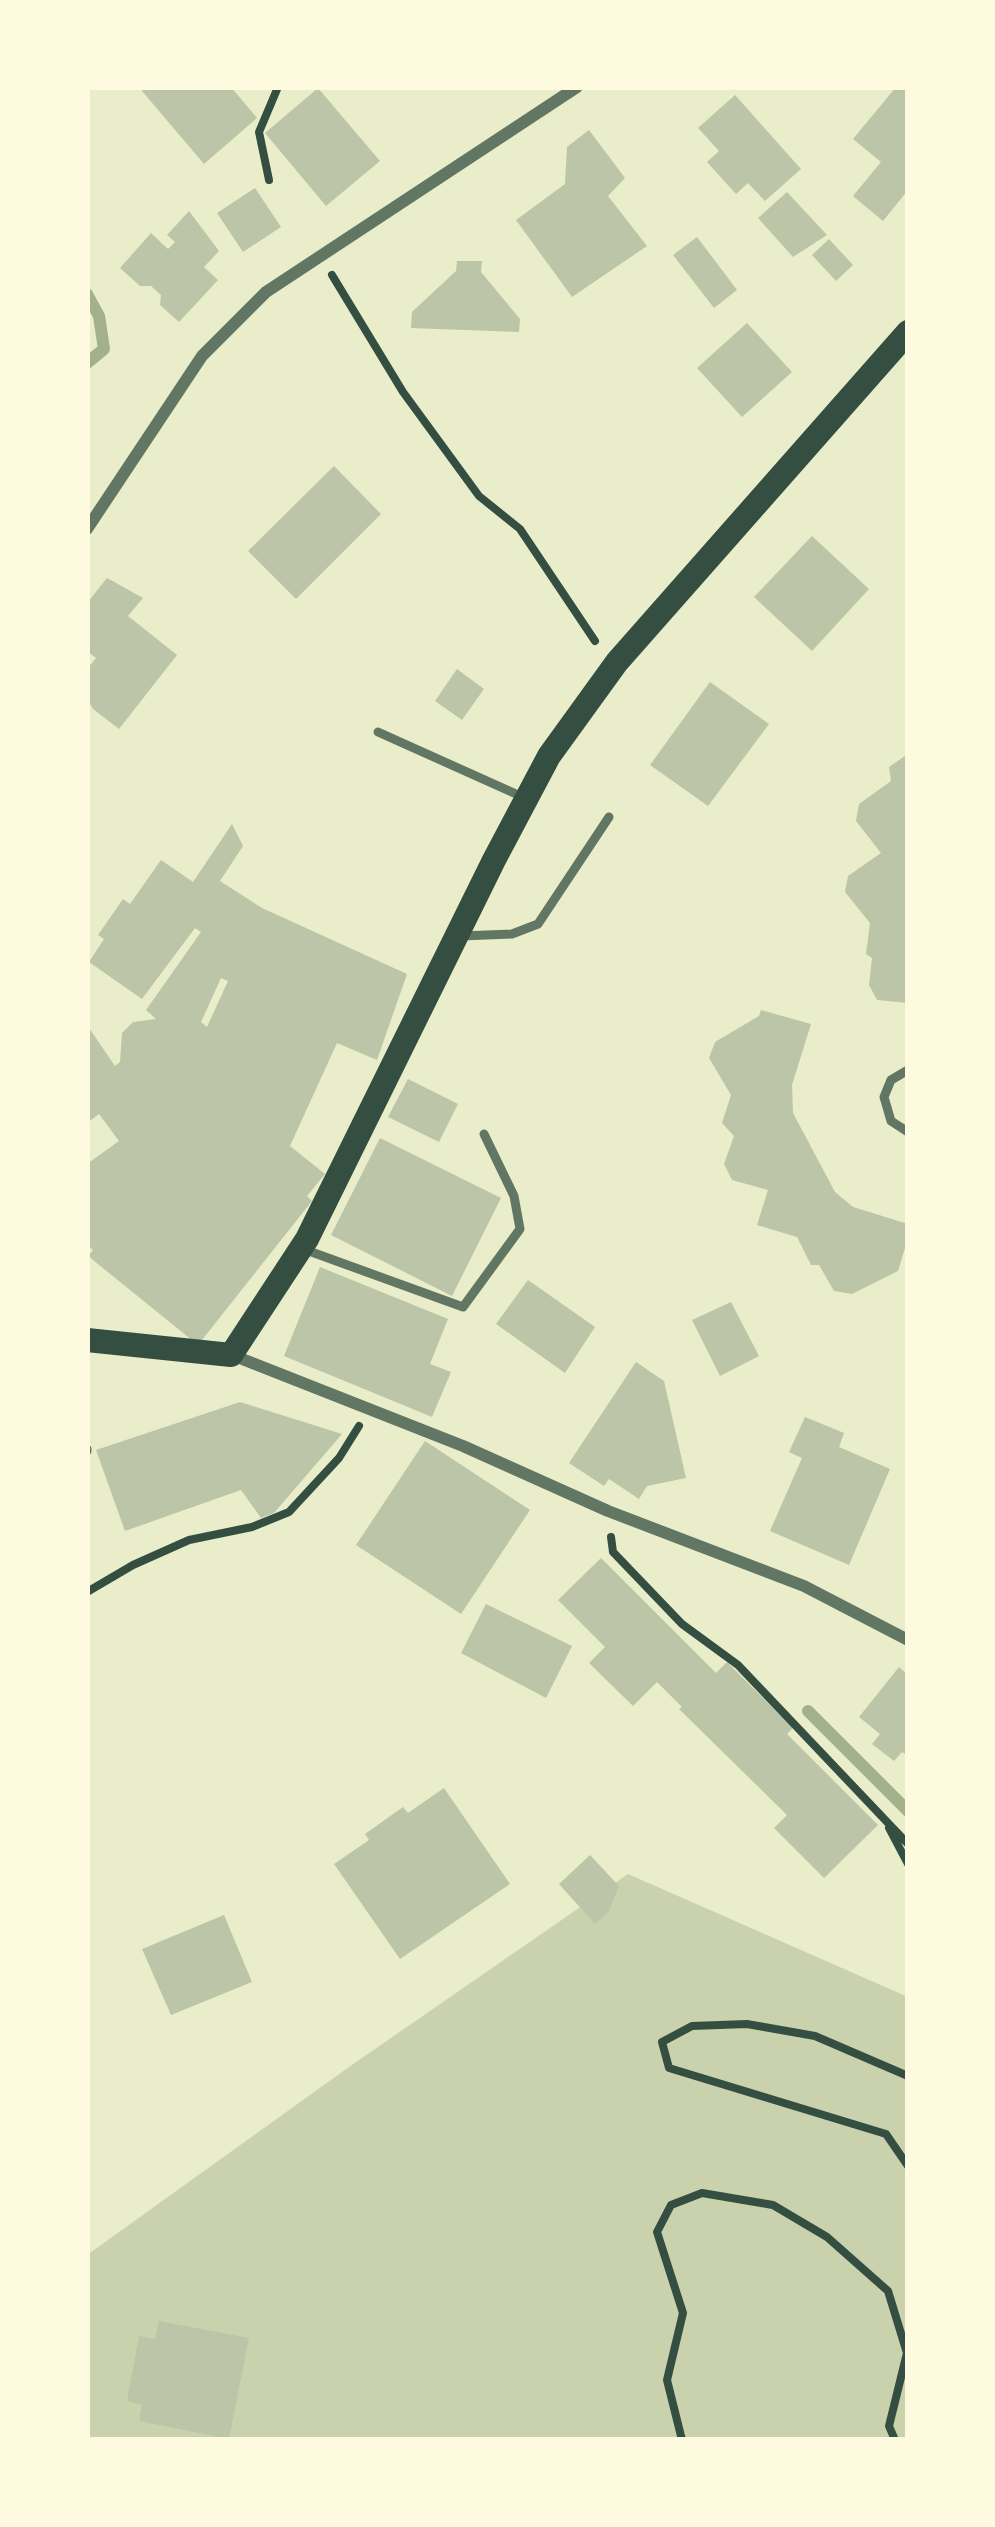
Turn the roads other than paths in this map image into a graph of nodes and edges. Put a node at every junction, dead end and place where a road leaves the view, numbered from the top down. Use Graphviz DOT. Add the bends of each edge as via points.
graph roads {
  1 [pos="577,87"];
  2 [pos="908,332"];
  3 [pos="87,529"];
  4 [pos="379,731"];
  5 [pos="525,798"];
  6 [pos="609,817"];
  7 [pos="456,936"];
  8 [pos="908,1070"];
  9 [pos="908,1132"];
  10 [pos="484,1134"];
  11 [pos="301,1248"];
  12 [pos="88,1338"];
  13 [pos="231,1355"];
  14 [pos="908,1640"];
  1 -- 3 [label="street" via="266,292 202,356"];
  2 -- 5 [label="main road" via="608,655"];
  4 -- 5 [label="lane"];
  5 -- 7 [label="main road"];
  6 -- 7 [label="lane" via="538,923 512,934"];
  7 -- 11 [label="main road"];
  8 -- 9 [label="lane" via="891,1080 884,1105"];
  10 -- 11 [label="lane" via="514,1196 520,1229 463,1307"];
  11 -- 13 [label="main road"];
  12 -- 13 [label="main road"];
  13 -- 14 [label="street" via="804,1586"];
}
